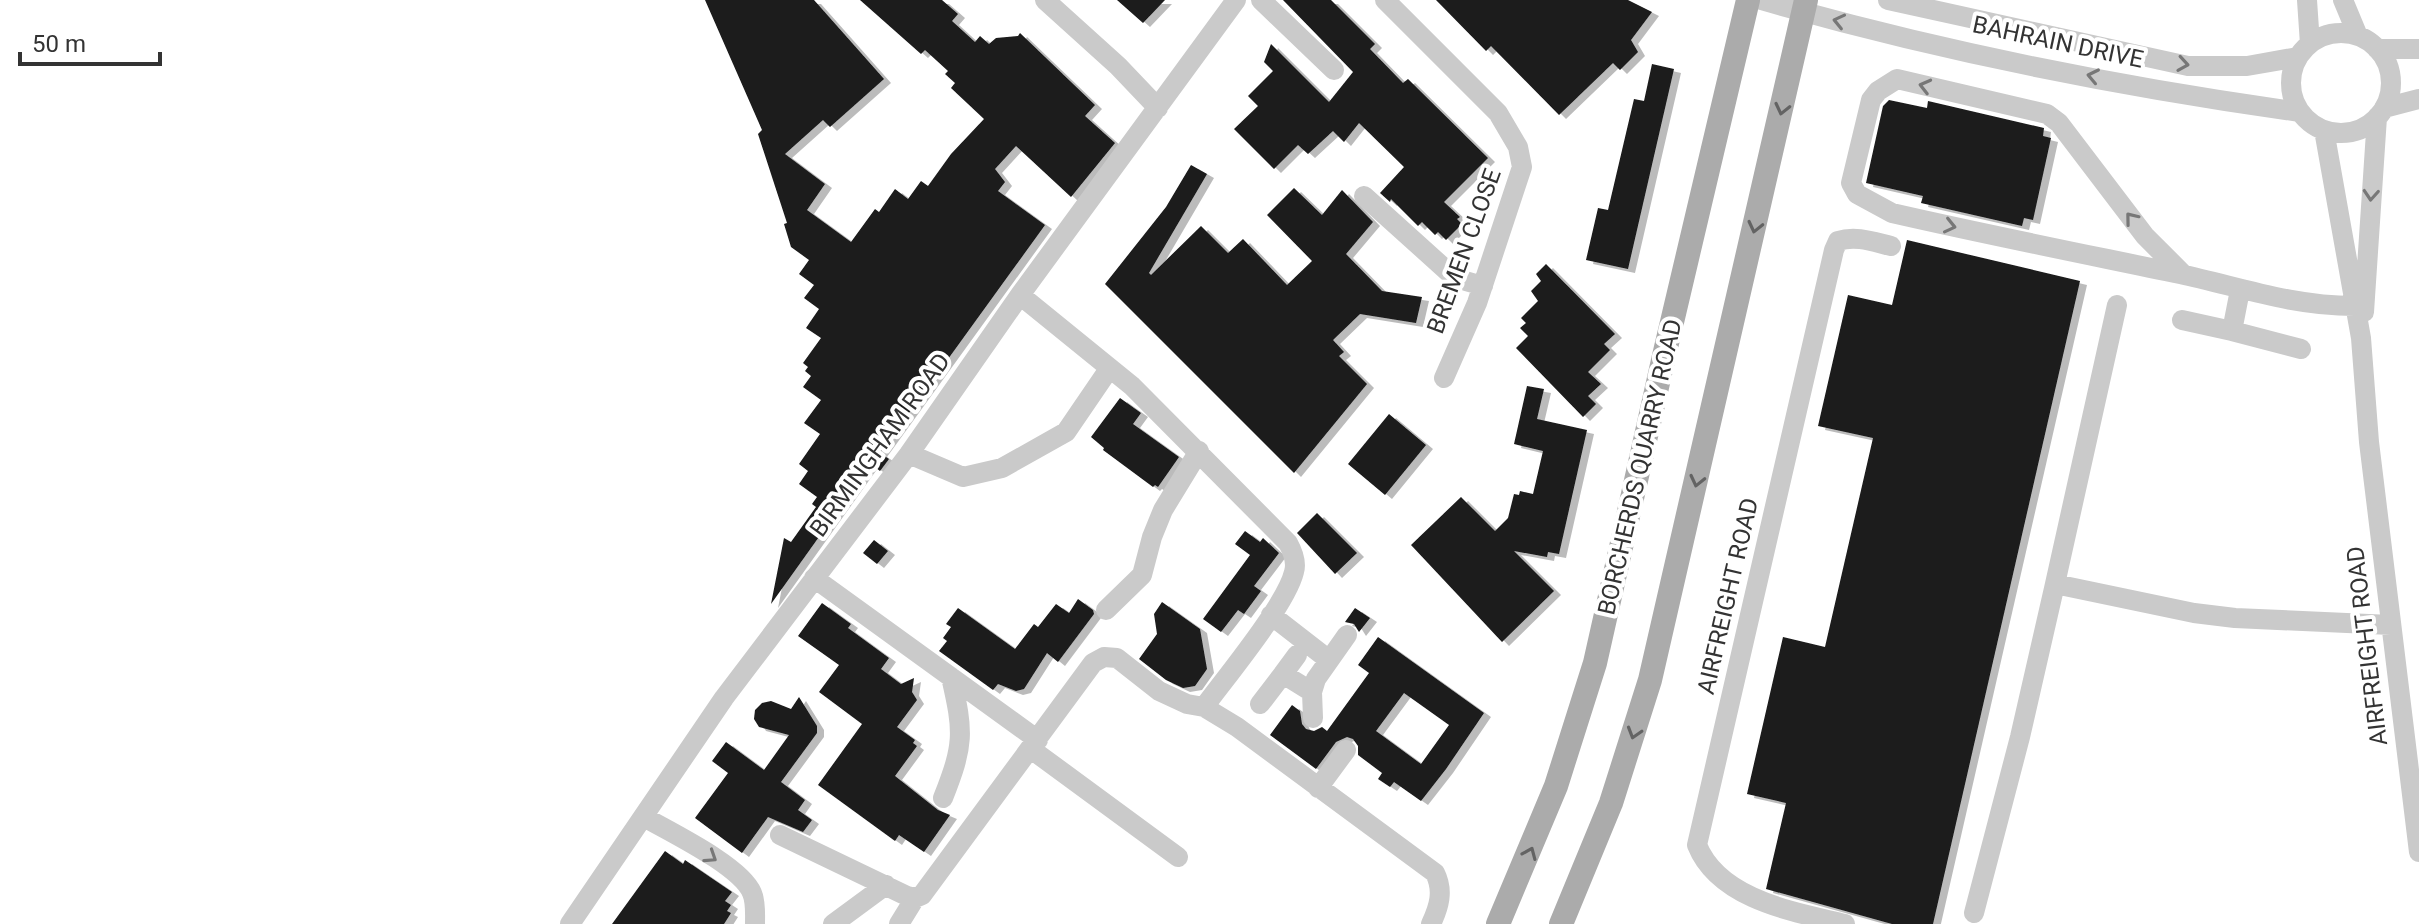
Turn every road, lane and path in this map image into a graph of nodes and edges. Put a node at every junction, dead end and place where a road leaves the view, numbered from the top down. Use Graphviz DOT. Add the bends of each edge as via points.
graph roads {
  1 [pos="1045,0"];
  2 [pos="1236,0"];
  3 [pos="1261,0"];
  4 [pos="1385,0"];
  5 [pos="1748,0"];
  6 [pos="1761,0"];
  7 [pos="1888,0"];
  8 [pos="2307,0"];
  9 [pos="2343,0"];
  10 [pos="1804,6"];
  11 [pos="2358,36"];
  12 [pos="2377,49"];
  13 [pos="2419,49"];
  14 [pos="2304,50"];
  15 [pos="1334,70"];
  16 [pos="2419,99"];
  17 [pos="1158,108"];
  18 [pos="2300,112"];
  19 [pos="2381,112"];
  20 [pos="2324,130"];
  21 [pos="1364,196"];
  22 [pos="1891,246"];
  23 [pos="2184,275"];
  24 [pos="1483,286"];
  25 [pos="2240,290"];
  26 [pos="1020,295"];
  27 [pos="2117,305"];
  28 [pos="2354,306"];
  29 [pos="2182,320"];
  30 [pos="2232,331"];
  31 [pos="2361,338"];
  32 [pos="2301,349"];
  33 [pos="1109,369"];
  34 [pos="1444,378"];
  35 [pos="1199,451"];
  36 [pos="909,454"];
  37 [pos="814,578"];
  38 [pos="2055,584"];
  39 [pos="1106,610"];
  40 [pos="1271,615"];
  41 [pos="2391,625"];
  42 [pos="1347,635"];
  43 [pos="1297,655"];
  44 [pos="1329,660"];
  45 [pos="1283,674"];
  46 [pos="951,677"];
  47 [pos="1312,692"];
  48 [pos="1260,704"];
  49 [pos="1204,707"];
  50 [pos="1313,718"];
  51 [pos="1035,744"];
  52 [pos="1346,750"];
  53 [pos="1318,788"];
  54 [pos="943,798"];
  55 [pos="644,817"];
  56 [pos="780,835"];
  57 [pos="2419,852"];
  58 [pos="1178,857"];
  59 [pos="886,885"];
  60 [pos="915,898"];
  61 [pos="1974,913"];
  62 [pos="570,924"];
  63 [pos="755,924"];
  64 [pos="833,924"];
  65 [pos="899,924"];
  66 [pos="1431,924"];
  67 [pos="1498,924"];
  68 [pos="1561,924"];
  69 [pos="1845,924"];
  1 -- 17 [label="lane"];
  2 -- 17 [label="lane, BIRMINGHAM ROAD"];
  3 -- 15 [label="lane"];
  4 -- 24 [label="lane, BREMEN CLOSE" via="1498,113 1518,147 1522,167"];
  67 -- 5 [label="main road, BORCHERDS QUARRY ROAD, one-way" via="1556,786 1595,663"];
  6 -- 10 [label="lane, BAHRAIN DRIVE"];
  7 -- 14 [label="lane, BAHRAIN DRIVE, one-way" via="2188,66 2247,66"];
  8 -- 14 [label="lane"];
  9 -- 11 [label="lane"];
  18 -- 10 [label="lane, BAHRAIN DRIVE, one-way" via="1984,54"];
  10 -- 68 [label="main road, one-way" via="1650,680 1611,803"];
  11 -- 12 [label="lane"];
  11 -- 14 [label="lane" via="2333,33"];
  12 -- 13 [label="lane"];
  12 -- 19 [label="lane" via="2391,83"];
  14 -- 18 [label="lane" via="2291,84"];
  16 -- 19 [label="lane"];
  17 -- 26 [label="lane, BIRMINGHAM ROAD"];
  18 -- 20 [label="lane"];
  19 -- 20 [label="lane" via="2353,131"];
  19 -- 31 [label="lane, AIRFREIGHT ROAD, one-way"];
  20 -- 28 [label="lane, AIRFREIGHT ROAD"];
  21 -- 24 [label="lane" via="1455,278"];
  22 -- 69 [label="lane, AIRFREIGHT ROAD" via="1845,238 1834,250 1697,845 1712,868 1754,899"];
  23 -- 23 [label="lane, one-way" via="2145,236 2055,118 1897,79 1871,100 1851,183 1867,200 1892,213"];
  23 -- 25 [label="lane"];
  24 -- 34 [label="lane, BREMEN CLOSE"];
  25 -- 28 [label="lane"];
  25 -- 30 [label="lane"];
  26 -- 33 [label="lane"];
  26 -- 36 [label="lane, BIRMINGHAM ROAD"];
  27 -- 38 [label="lane"];
  28 -- 31 [label="lane, AIRFREIGHT ROAD"];
  29 -- 30 [label="lane"];
  30 -- 32 [label="lane"];
  31 -- 41 [label="lane, AIRFREIGHT ROAD"];
  33 -- 35 [label="lane"];
  33 -- 36 [label="lane" via="1066,432 1002,468 963,477"];
  35 -- 39 [label="lane" via="1163,510 1142,575"];
  35 -- 40 [label="lane" via="1292,549 1295,571"];
  36 -- 37 [label="lane, BIRMINGHAM ROAD"];
  37 -- 46 [label="lane"];
  37 -- 55 [label="lane, BIRMINGHAM ROAD"];
  38 -- 41 [label="lane" via="2194,613"];
  38 -- 61 [label="lane"];
  40 -- 44 [label="lane"];
  40 -- 49 [label="lane"];
  41 -- 57 [label="lane, AIRFREIGHT ROAD"];
  42 -- 44 [label="lane"];
  43 -- 45 [label="lane"];
  44 -- 47 [label="lane"];
  45 -- 47 [label="lane"];
  45 -- 48 [label="lane"];
  46 -- 51 [label="lane"];
  46 -- 54 [label="lane" via="961,733"];
  47 -- 50 [label="lane"];
  49 -- 51 [label="lane" via="1172,698 1117,658 1104,657 1093,663"];
  49 -- 53 [label="lane"];
  51 -- 58 [label="lane"];
  51 -- 60 [label="lane" via="930,888"];
  52 -- 53 [label="lane"];
  53 -- 66 [label="lane" via="1435,873 1441,896"];
  55 -- 62 [label="lane, BIRMINGHAM ROAD"];
  55 -- 63 [label="lane, one-way" via="739,876 752,891"];
  56 -- 59 [label="lane"];
  59 -- 60 [label="lane"];
  59 -- 64 [label="lane"];
  60 -- 65 [label="lane"];
}
